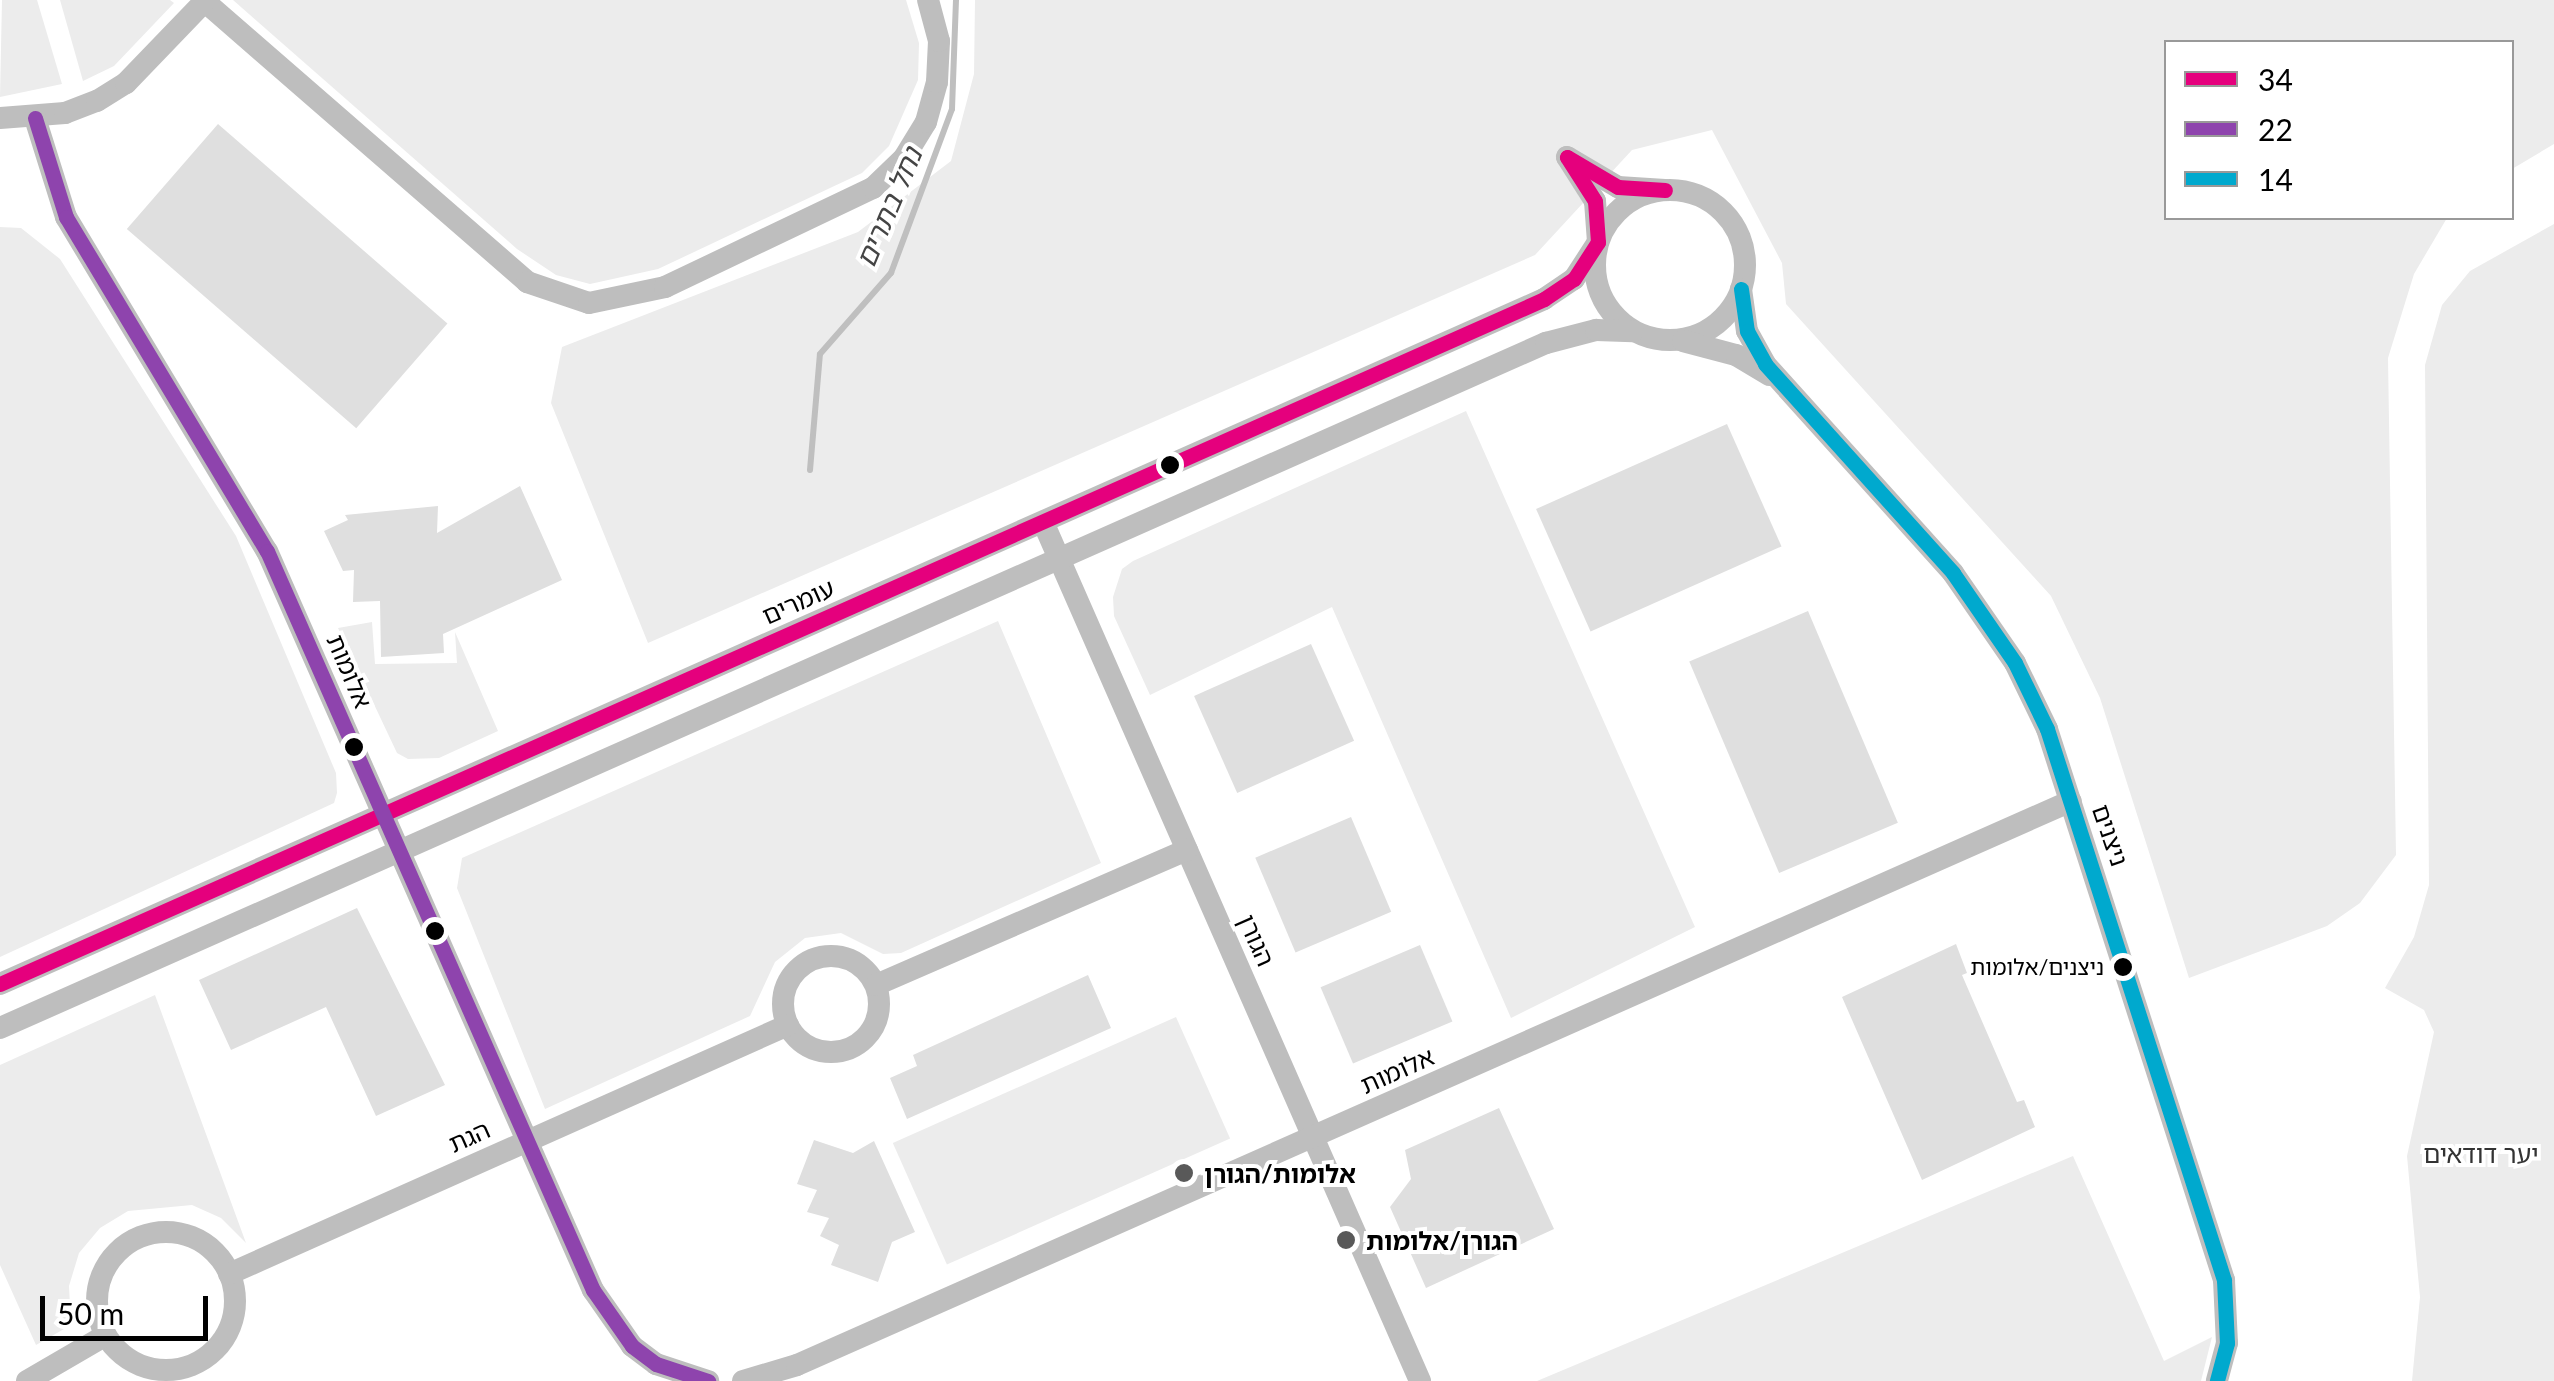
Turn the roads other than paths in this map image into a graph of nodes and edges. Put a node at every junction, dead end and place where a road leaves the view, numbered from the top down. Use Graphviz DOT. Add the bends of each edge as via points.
graph roads {
  1 [pos="928,0"];
  2 [pos="204,1"];
  3 [pos="0,118"];
  4 [pos="35,118"];
  5 [pos="1665,190"];
  6 [pos="1598,242"];
  7 [pos="1741,288"];
  8 [pos="1632,331"];
  9 [pos="1675,340"];
  10 [pos="1779,384"];
  11 [pos="1043,522"];
  12 [pos="1059,559"];
  13 [pos="2071,802"];
  14 [pos="382,815"];
  15 [pos="1187,850"];
  16 [pos="399,852"];
  17 [pos="0,984"];
  18 [pos="876,985"];
  19 [pos="788,1025"];
  20 [pos="0,1028"];
  21 [pos="1313,1137"];
  22 [pos="528,1140"];
  23 [pos="229,1274"];
  24 [pos="106,1334"];
  25 [pos="26,1381"];
  26 [pos="708,1381"];
  27 [pos="742,1381"];
  28 [pos="1420,1381"];
  29 [pos="2217,1381"];
  1 -- 2 [label="street" via="938,41 937,82 912,146 874,188 665,286 589,303 548,293 516,273"];
  2 -- 4 [label="street" via="126,83 97,101"];
  3 -- 4 [label="street"];
  4 -- 14 [label="street, אלומות" via="66,217 255,527"];
  5 -- 6 [label="street" via="1624,206"];
  5 -- 6 [label="street" via="1618,187 1566,157 1596,201"];
  5 -- 7 [label="street" via="1707,200 1730,220 1742,246"];
  6 -- 8 [label="street" via="1595,271 1602,299"];
  6 -- 11 [label="street, עומרים" via="1580,272 1544,299"];
  7 -- 9 [label="street" via="1715,325"];
  7 -- 10 [label="street, ניצנים" via="1748,331"];
  8 -- 9 [label="street"];
  8 -- 12 [label="street" via="1596,330 1546,343"];
  9 -- 10 [label="street, ניצנים" via="1736,355"];
  10 -- 13 [label="street, ניצנים" via="1976,602 2032,696"];
  11 -- 12 [label="street, הגורן"];
  11 -- 14 [label="street, עומרים"];
  12 -- 15 [label="street, הגורן"];
  12 -- 16 [label="street"];
  13 -- 21 [label="street, אלומות"];
  13 -- 29 [label="street, ניצנים" via="2224,1280 2227,1343"];
  14 -- 16 [label="street, אלומות"];
  14 -- 17 [label="street, עומרים"];
  15 -- 18 [label="street"];
  15 -- 21 [label="street, הגורן"];
  16 -- 20 [label="street"];
  16 -- 22 [label="street, אלומות"];
  18 -- 19 [label="street" via="878,1018 853,1047 816,1050"];
  18 -- 19 [label="street" via="847,958 810,960 786,989"];
  19 -- 22 [label="street, הגת"];
  21 -- 27 [label="street, אלומות" via="797,1365"];
  21 -- 28 [label="street, הגורן"];
  22 -- 23 [label="street, הגת"];
  22 -- 26 [label="street, אלומות" via="611,1321 656,1364"];
  23 -- 24 [label="street" via="231,1322 218,1346 196,1363 170,1370 144,1366"];
  23 -- 24 [label="street" via="211,1249 187,1236 161,1232 136,1239 114,1256 100,1280 97,1306"];
  24 -- 25 [label="street"];
}
